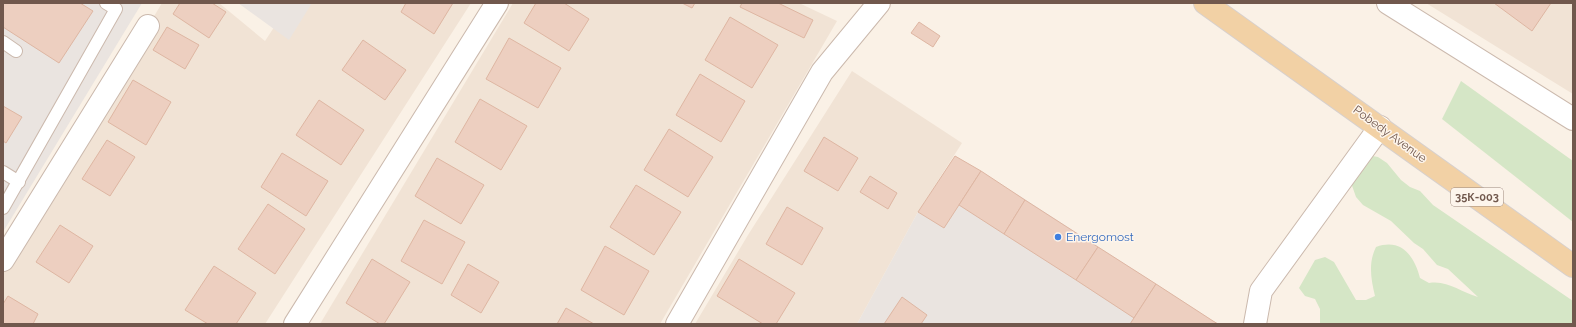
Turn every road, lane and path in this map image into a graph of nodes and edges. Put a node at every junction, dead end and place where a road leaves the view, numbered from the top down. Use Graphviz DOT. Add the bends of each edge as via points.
graph roads {
  1 [pos="106,3"];
  2 [pos="497,3"];
  3 [pos="879,3"];
  4 [pos="1206,3"];
  5 [pos="1388,3"];
  6 [pos="148,26"];
  7 [pos="3,42"];
  8 [pos="16,51"];
  9 [pos="1573,118"];
  10 [pos="1380,127"];
  11 [pos="3,172"];
  12 [pos="19,182"];
  13 [pos="3,208"];
  14 [pos="3,260"];
  15 [pos="1573,266"];
  16 [pos="295,324"];
  17 [pos="677,324"];
  18 [pos="1255,324"];
  1 -- 12 [label="lane" via="116,9"];
  2 -- 16 [label="street"];
  3 -- 17 [label="street" via="822,72"];
  4 -- 10 [label="main road, Pobedy Avenue / 35К-003"];
  5 -- 9 [label="street"];
  6 -- 14 [label="street"];
  7 -- 8 [label="lane"];
  10 -- 15 [label="main road, Pobedy Avenue / 35К-003"];
  10 -- 18 [label="street" via="1261,292"];
  11 -- 12 [label="lane"];
  12 -- 13 [label="lane"];
}
